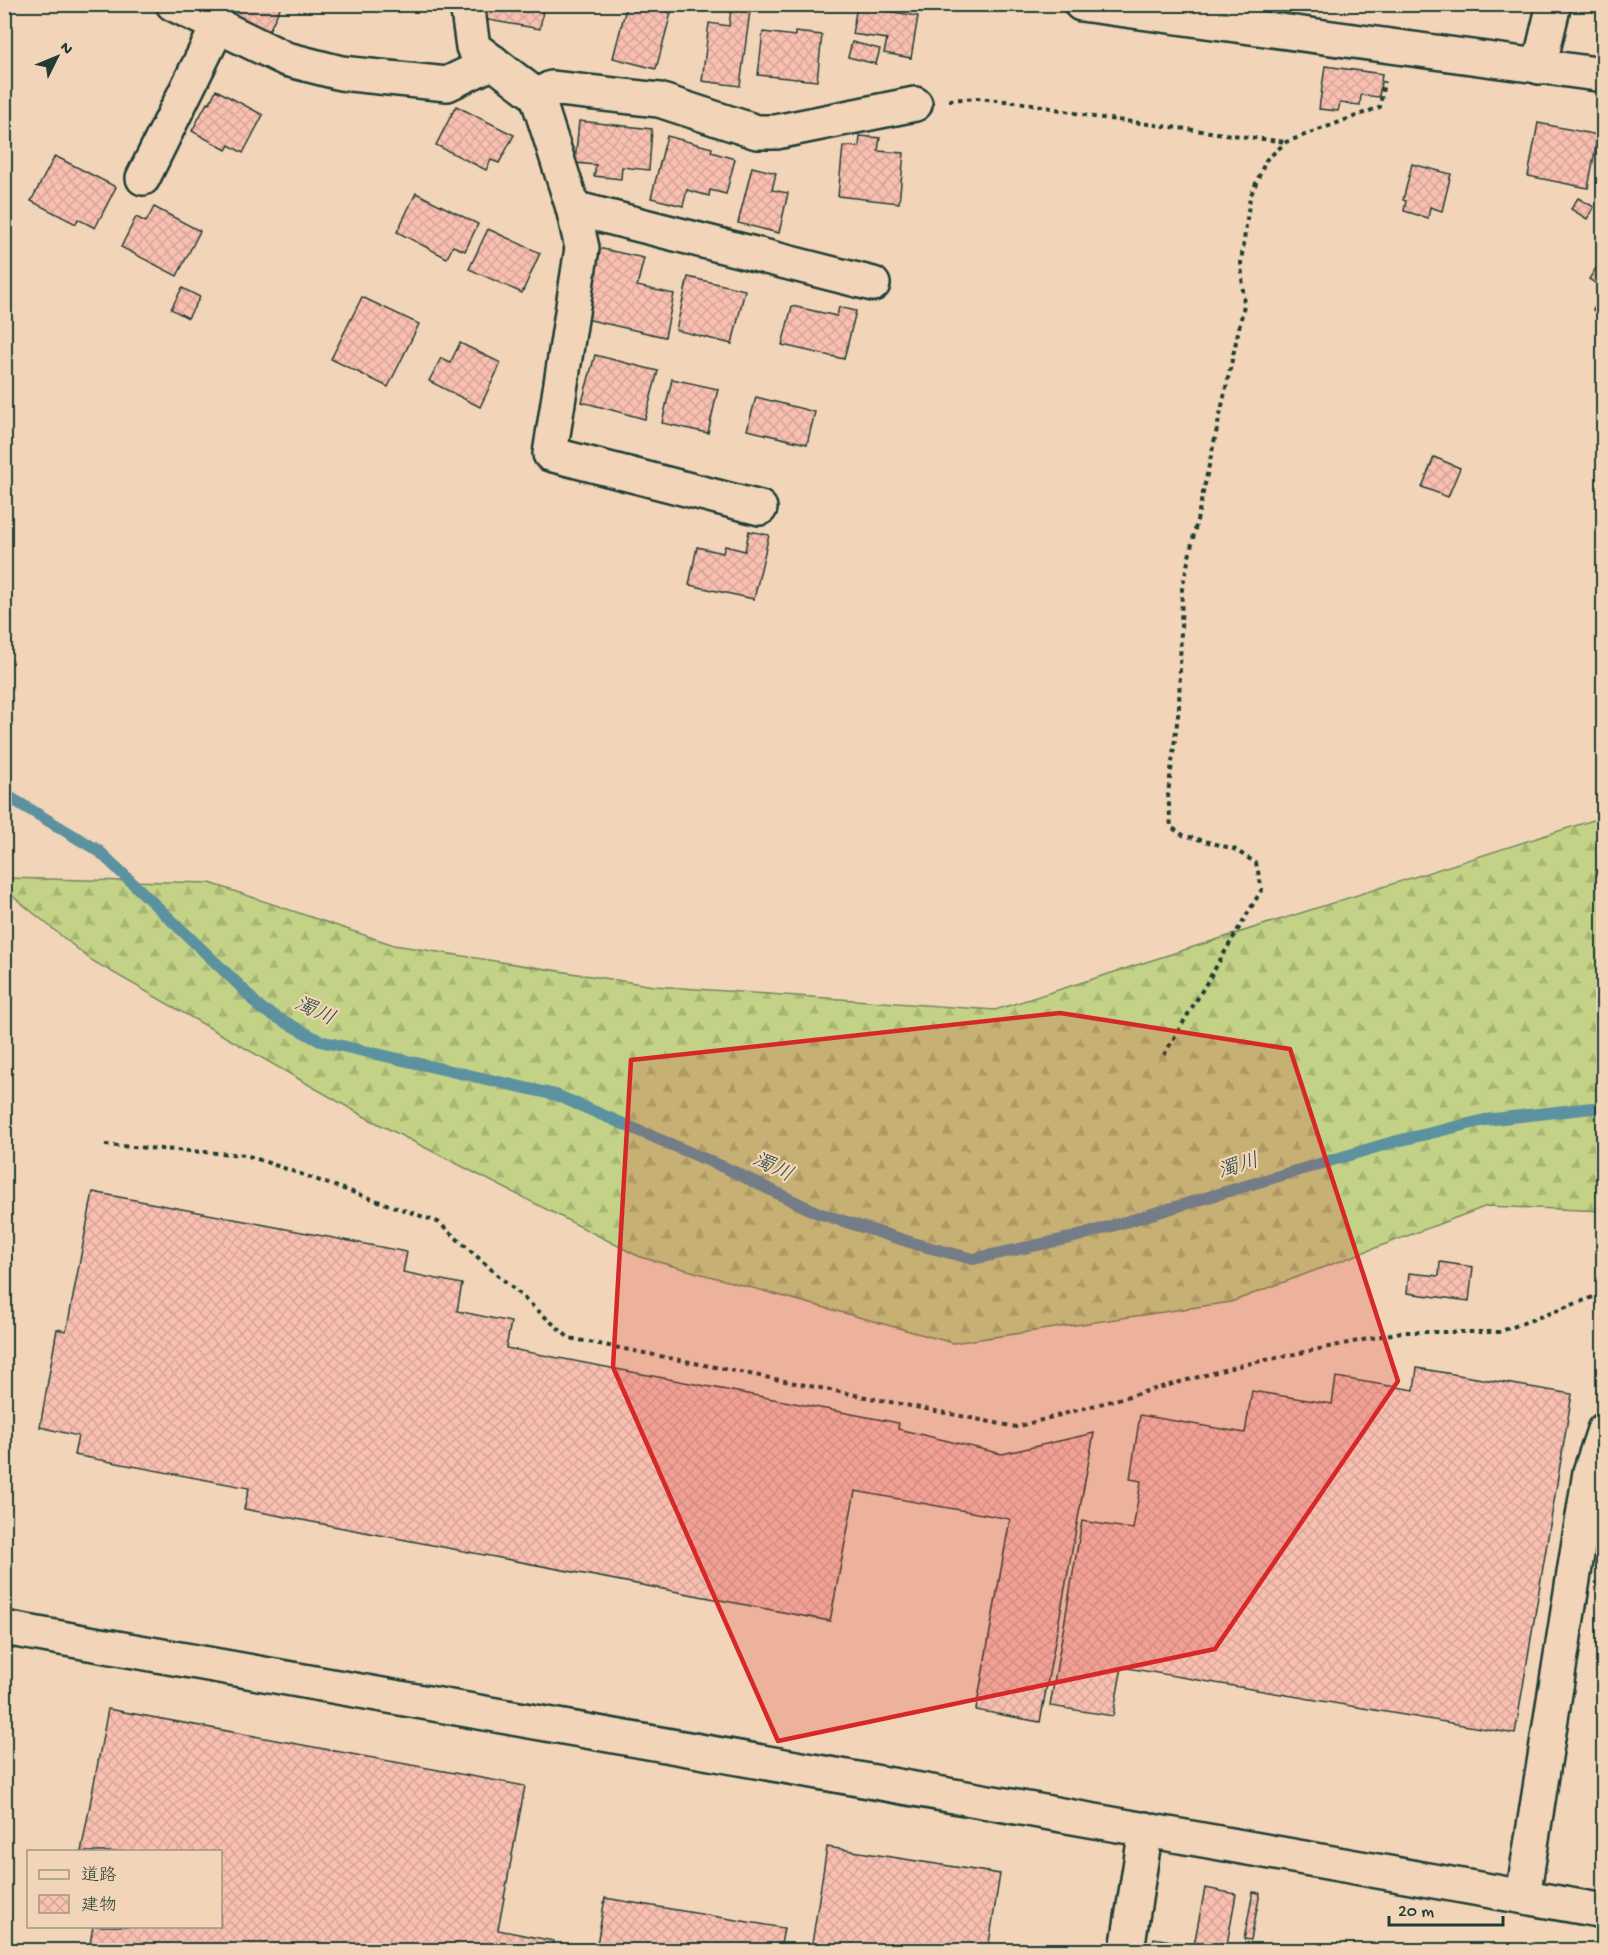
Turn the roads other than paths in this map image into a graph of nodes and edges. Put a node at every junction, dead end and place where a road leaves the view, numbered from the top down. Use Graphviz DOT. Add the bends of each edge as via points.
graph roads {
  1 [pos="173,4"];
  2 [pos="467,4"];
  3 [pos="1081,4"];
  4 [pos="1554,4"];
  5 [pos="218,26"];
  6 [pos="493,62"];
  7 [pos="1539,67"];
  8 [pos="1604,75"];
  9 [pos="537,96"];
  10 [pos="915,104"];
  11 [pos="143,178"];
  12 [pos="573,208"];
  13 [pos="873,284"];
  14 [pos="760,508"];
  15 [pos="1604,1430"];
  16 [pos="4,1628"];
  17 [pos="1146,1829"];
  18 [pos="1523,1896"];
  19 [pos="1604,1911"];
  20 [pos="1126,1950"];
  1 -- 5 [label="street"];
  2 -- 6 [label="street" via="473,47"];
  3 -- 7 [label="street"];
  4 -- 7 [label="street"];
  5 -- 6 [label="street" via="286,59 341,73 447,84"];
  5 -- 11 [label="street"];
  6 -- 9 [label="street"];
  7 -- 8 [label="street"];
  9 -- 10 [label="street" via="551,88 659,100 757,132 776,132"];
  9 -- 12 [label="street"];
  12 -- 13 [label="street"];
  12 -- 14 [label="street" via="582,248 550,454"];
  15 -- 18 [label="street" via="1590,1472"];
  16 -- 17 [label="street"];
  17 -- 18 [label="street"];
  17 -- 20 [label="street"];
  18 -- 19 [label="street"];
}
